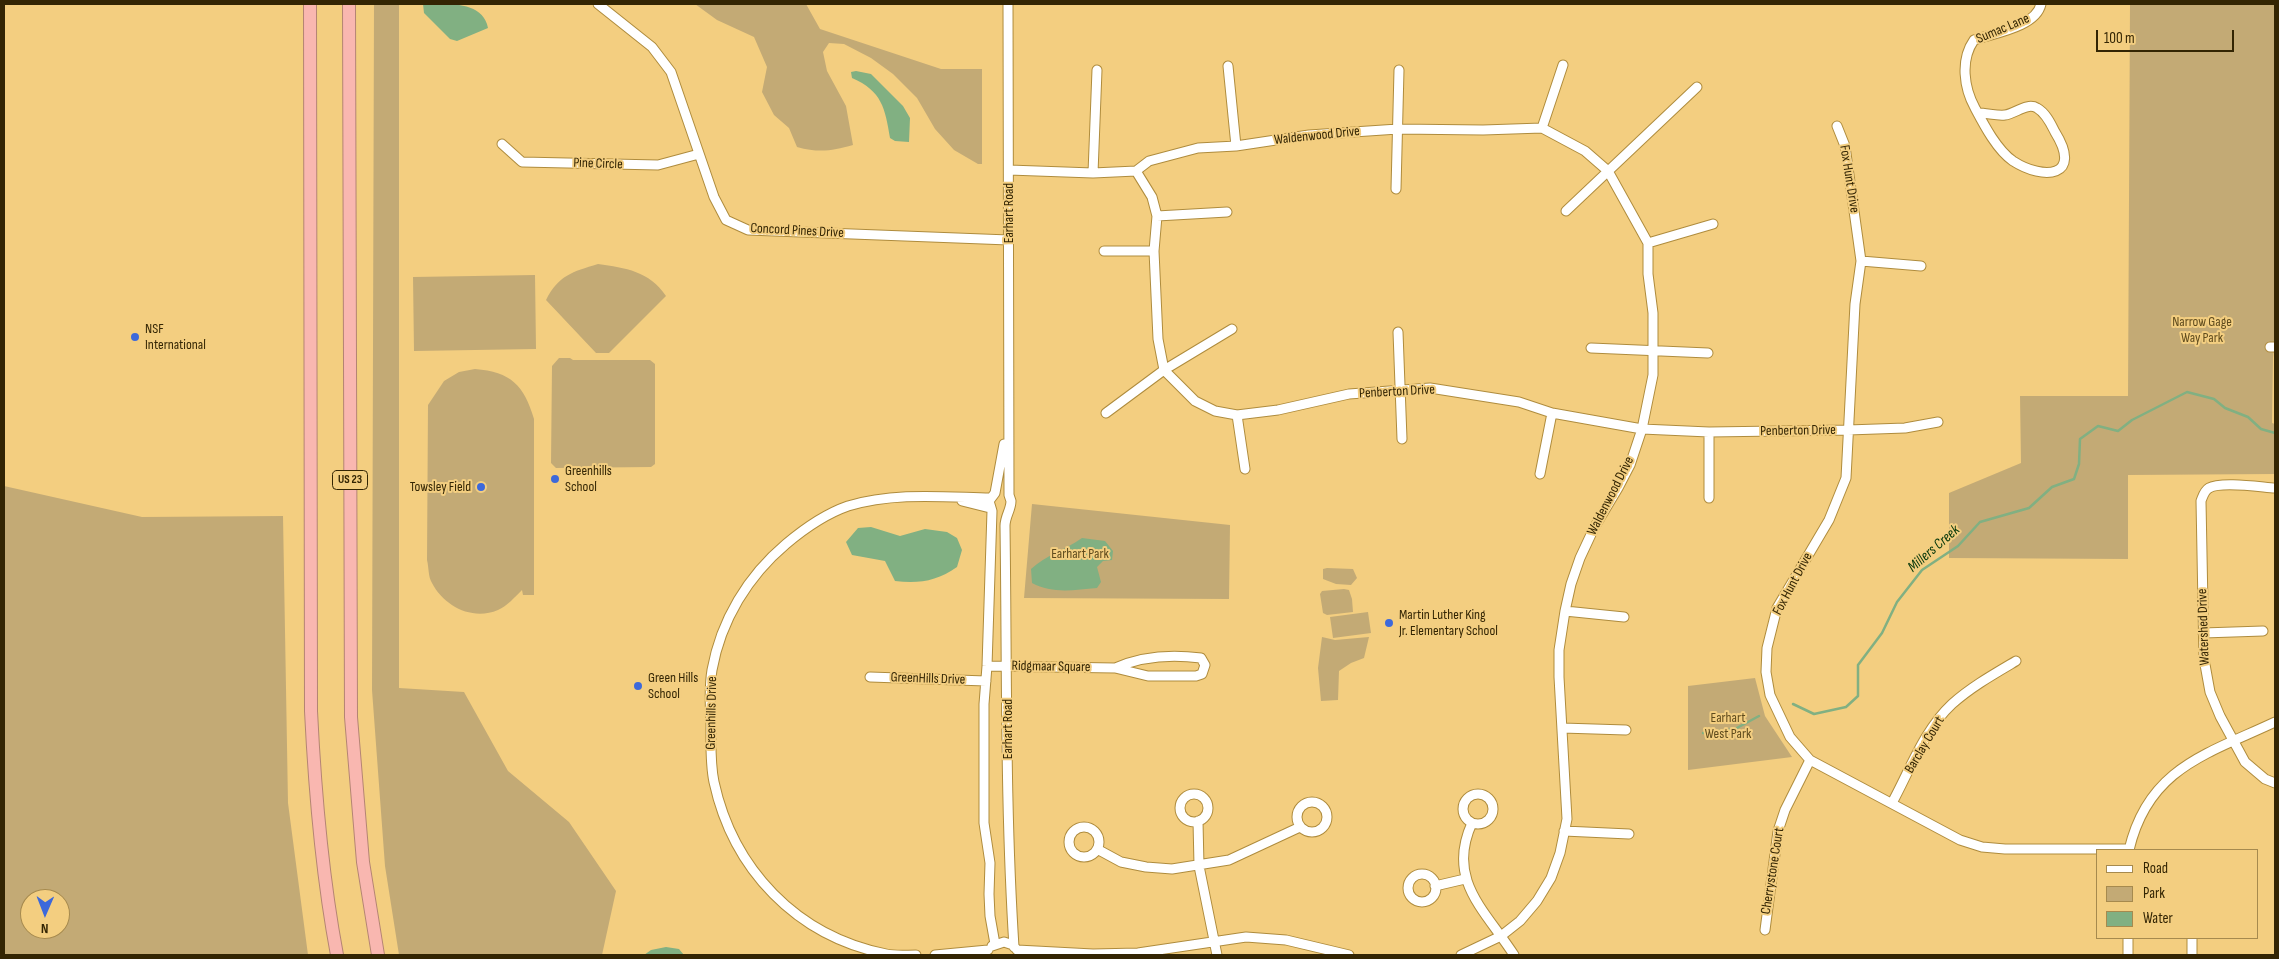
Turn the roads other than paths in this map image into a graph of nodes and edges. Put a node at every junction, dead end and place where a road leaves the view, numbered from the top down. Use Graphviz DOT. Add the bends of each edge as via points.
graph roads {
  1 [pos="310,4"];
  2 [pos="349,4"];
  3 [pos="598,4"];
  4 [pos="1008,4"];
  5 [pos="2041,4"];
  6 [pos="1563,65"];
  7 [pos="1228,66"];
  8 [pos="1097,70"];
  9 [pos="1398,70"];
  10 [pos="1697,87"];
  11 [pos="1978,113"];
  12 [pos="1836,126"];
  13 [pos="1542,128"];
  14 [pos="1398,129"];
  15 [pos="502,144"];
  16 [pos="1236,146"];
  17 [pos="699,154"];
  18 [pos="1009,170"];
  19 [pos="1136,171"];
  20 [pos="1608,171"];
  21 [pos="1093,173"];
  22 [pos="1396,189"];
  23 [pos="1566,211"];
  24 [pos="1227,212"];
  25 [pos="1157,216"];
  26 [pos="1713,224"];
  27 [pos="1009,240"];
  28 [pos="1648,243"];
  29 [pos="1104,251"];
  30 [pos="1154,251"];
  31 [pos="1861,261"];
  32 [pos="1921,266"];
  33 [pos="1232,329"];
  34 [pos="1398,332"];
  35 [pos="1591,348"];
  36 [pos="1654,351"];
  37 [pos="1708,353"];
  38 [pos="1164,370"];
  39 [pos="1399,390"];
  40 [pos="1106,413"];
  41 [pos="1552,413"];
  42 [pos="1237,415"];
  43 [pos="1938,422"];
  44 [pos="1008,423"];
  45 [pos="1642,429"];
  46 [pos="1848,430"];
  47 [pos="1709,432"];
  48 [pos="1402,439"];
  49 [pos="1245,469"];
  50 [pos="1540,474"];
  51 [pos="2275,488"];
  52 [pos="992,495"];
  53 [pos="1009,495"];
  54 [pos="939,496"];
  55 [pos="1709,498"];
  56 [pos="991,509"];
  57 [pos="1007,512"];
  58 [pos="1565,611"];
  59 [pos="1624,617"];
  60 [pos="2263,632"];
  61 [pos="2203,633"];
  62 [pos="2016,661"];
  63 [pos="987,666"];
  64 [pos="1008,667"];
  65 [pos="1115,668"];
  66 [pos="870,676"];
  67 [pos="986,681"];
  68 [pos="2275,722"];
  69 [pos="1562,728"];
  70 [pos="1626,730"];
  71 [pos="2233,741"];
  72 [pos="1810,760"];
  73 [pos="2275,783"];
  74 [pos="1892,803"];
  75 [pos="1198,821"];
  76 [pos="1472,823"];
  77 [pos="1300,827"];
  78 [pos="1564,831"];
  79 [pos="1629,834"];
  80 [pos="1098,849"];
  81 [pos="2129,849"];
  82 [pos="2096,850"];
  83 [pos="1199,866"];
  84 [pos="1465,879"];
  85 [pos="1436,886"];
  86 [pos="1765,930"];
  87 [pos="1501,936"];
  88 [pos="2128,939"];
  89 [pos="2192,939"];
  90 [pos="1216,941"];
  91 [pos="990,950"];
  92 [pos="1016,951"];
  93 [pos="1070,953"];
  94 [pos="337,955"];
  95 [pos="378,955"];
  96 [pos="916,955"];
  97 [pos="935,955"];
  98 [pos="1056,955"];
  99 [pos="1093,955"];
  100 [pos="1217,955"];
  101 [pos="1349,955"];
  102 [pos="1461,955"];
  103 [pos="1514,955"];
  104 [pos="2128,955"];
  105 [pos="2192,955"];
  1 -- 94 [label="highway" via="311,711 314,782"];
  2 -- 95 [label="highway, US 23" via="351,717 363,862"];
  3 -- 17 [label="street, Concord Pines Drive" via="652,47 671,72"];
  4 -- 18 [label="street, Earhart Road"];
  5 -- 11 [label="street, Sumac Lane" via="2037,15 2012,28 1974,40 1968,48 1965,70"];
  6 -- 13 [label="street"];
  7 -- 16 [label="street"];
  8 -- 21 [label="street"];
  9 -- 14 [label="street"];
  10 -- 20 [label="street"];
  11 -- 11 [label="street, Sumac Lane" via="2005,115 2028,106 2037,108 2066,154 2061,169 2039,172 2013,161 1997,144"];
  12 -- 31 [label="street, Fox Hunt Drive" via="1845,146"];
  13 -- 14 [label="street, Waldenwood Drive"];
  13 -- 20 [label="street, Waldenwood Drive" via="1585,151"];
  14 -- 16 [label="street, Waldenwood Drive" via="1309,135"];
  14 -- 22 [label="street"];
  15 -- 17 [label="street, Pine Circle" via="522,162 658,165"];
  16 -- 19 [label="street, Waldenwood Drive" via="1198,148 1166,155 1149,161"];
  17 -- 27 [label="street, Concord Pines Drive" via="726,220 748,230"];
  18 -- 21 [label="street, Waldenwood Drive"];
  18 -- 27 [label="street, Earhart Road"];
  19 -- 21 [label="street, Waldenwood Drive"];
  19 -- 25 [label="street" via="1152,197"];
  20 -- 23 [label="street"];
  20 -- 28 [label="street, Waldenwood Drive"];
  24 -- 25 [label="street"];
  25 -- 30 [label="street"];
  26 -- 28 [label="street"];
  27 -- 44 [label="street, Earhart Road"];
  28 -- 36 [label="street, Waldenwood Drive"];
  29 -- 30 [label="street"];
  30 -- 38 [label="street" via="1158,339"];
  31 -- 32 [label="street"];
  31 -- 46 [label="street, Fox Hunt Drive" via="1855,304"];
  33 -- 38 [label="street"];
  34 -- 39 [label="street"];
  35 -- 36 [label="street"];
  36 -- 37 [label="street"];
  36 -- 45 [label="street, Waldenwood Drive" via="1653,375"];
  38 -- 40 [label="street"];
  38 -- 42 [label="street, Penberton Drive" via="1195,401 1215,411"];
  39 -- 41 [label="street, Penberton Drive" via="1430,388 1462,392 1519,402"];
  39 -- 42 [label="street, Penberton Drive" via="1349,394 1278,410"];
  39 -- 48 [label="street"];
  41 -- 45 [label="street, Penberton Drive"];
  41 -- 50 [label="street"];
  42 -- 49 [label="street"];
  43 -- 46 [label="street, Penberton Drive" via="1905,428"];
  44 -- 52 [label="street, Earhart Road"];
  44 -- 53 [label="street, Earhart Road"];
  45 -- 47 [label="street, Penberton Drive"];
  45 -- 58 [label="street, Waldenwood Drive" via="1618,488 1580,558"];
  46 -- 47 [label="street, Penberton Drive"];
  46 -- 72 [label="street, Fox Hunt Drive" via="1849,458 1842,490 1777,608 1767,648 1766,672 1779,719"];
  47 -- 55 [label="street"];
  51 -- 61 [label="street, Watershed Drive" via="2219,486 2209,488 2203,494"];
  52 -- 53 [label="street" via="1003,492"];
  52 -- 54 [label="street, Greenhills Drive"];
  52 -- 56 [label="street, Earhart Road"];
  53 -- 57 [label="street, Earhart Road" via="1011,505"];
  54 -- 56 [label="street, Greenhills Drive"];
  54 -- 96 [label="street, Greenhills Drive" via="888,499 848,506 804,529 766,560 744,589 730,615 719,643 710,695 711,757 722,813 732,838 765,886 787,907 820,930 886,954"];
  56 -- 57 [label="street" via="999,514"];
  56 -- 63 [label="street, Earhart Road"];
  57 -- 64 [label="street, Earhart Road" via="1004,594"];
  58 -- 59 [label="street"];
  58 -- 69 [label="street, Waldenwood Drive" via="1559,650"];
  60 -- 61 [label="street"];
  61 -- 71 [label="street, Watershed Drive" via="2210,692"];
  62 -- 74 [label="street, Barclay Court" via="1965,694 1936,722"];
  63 -- 64 [label="street, Ridgmaar Square"];
  63 -- 67 [label="street, Earhart Road"];
  64 -- 65 [label="street, Ridgmaar Square"];
  64 -- 92 [label="street, Earhart Road" via="1008,839"];
  65 -- 65 [label="street, Ridgmaar Square" via="1148,676 1196,676 1202,674 1205,665 1201,658 1146,657"];
  66 -- 67 [label="street, GreenHills Drive"];
  67 -- 91 [label="street, Earhart Road" via="984,823 990,863"];
  68 -- 71 [label="street"];
  69 -- 70 [label="street"];
  69 -- 78 [label="street, Waldenwood Drive"];
  71 -- 73 [label="street, Watershed Drive" via="2253,770"];
  71 -- 81 [label="street" via="2193,760 2166,779 2149,801"];
  72 -- 74 [label="street, Fox Hunt Drive"];
  72 -- 86 [label="street, Cherrystone Court" via="1778,831"];
  74 -- 82 [label="street, Fox Hunt Drive" via="1936,828 1982,847"];
  75 -- 83 [label="street"];
  76 -- 84 [label="street" via="1465,840"];
  77 -- 83 [label="street" via="1229,860"];
  78 -- 79 [label="street"];
  78 -- 87 [label="street, Waldenwood Drive" via="1551,878 1520,921"];
  80 -- 83 [label="street" via="1121,862 1146,868"];
  83 -- 90 [label="street"];
  84 -- 85 [label="street"];
  84 -- 87 [label="street"];
  87 -- 102 [label="street, Waldenwood Drive"];
  87 -- 103 [label="street"];
  88 -- 104 [label="street"];
  89 -- 105 [label="street"];
  90 -- 99 [label="street" via="1138,953"];
  90 -- 100 [label="street"];
  90 -- 101 [label="street" via="1246,937 1286,940"];
  91 -- 92 [label="street" via="1004,942"];
  91 -- 97 [label="street"];
  92 -- 93 [label="street"];
  93 -- 98 [label="street"];
  93 -- 99 [label="street"];
}
